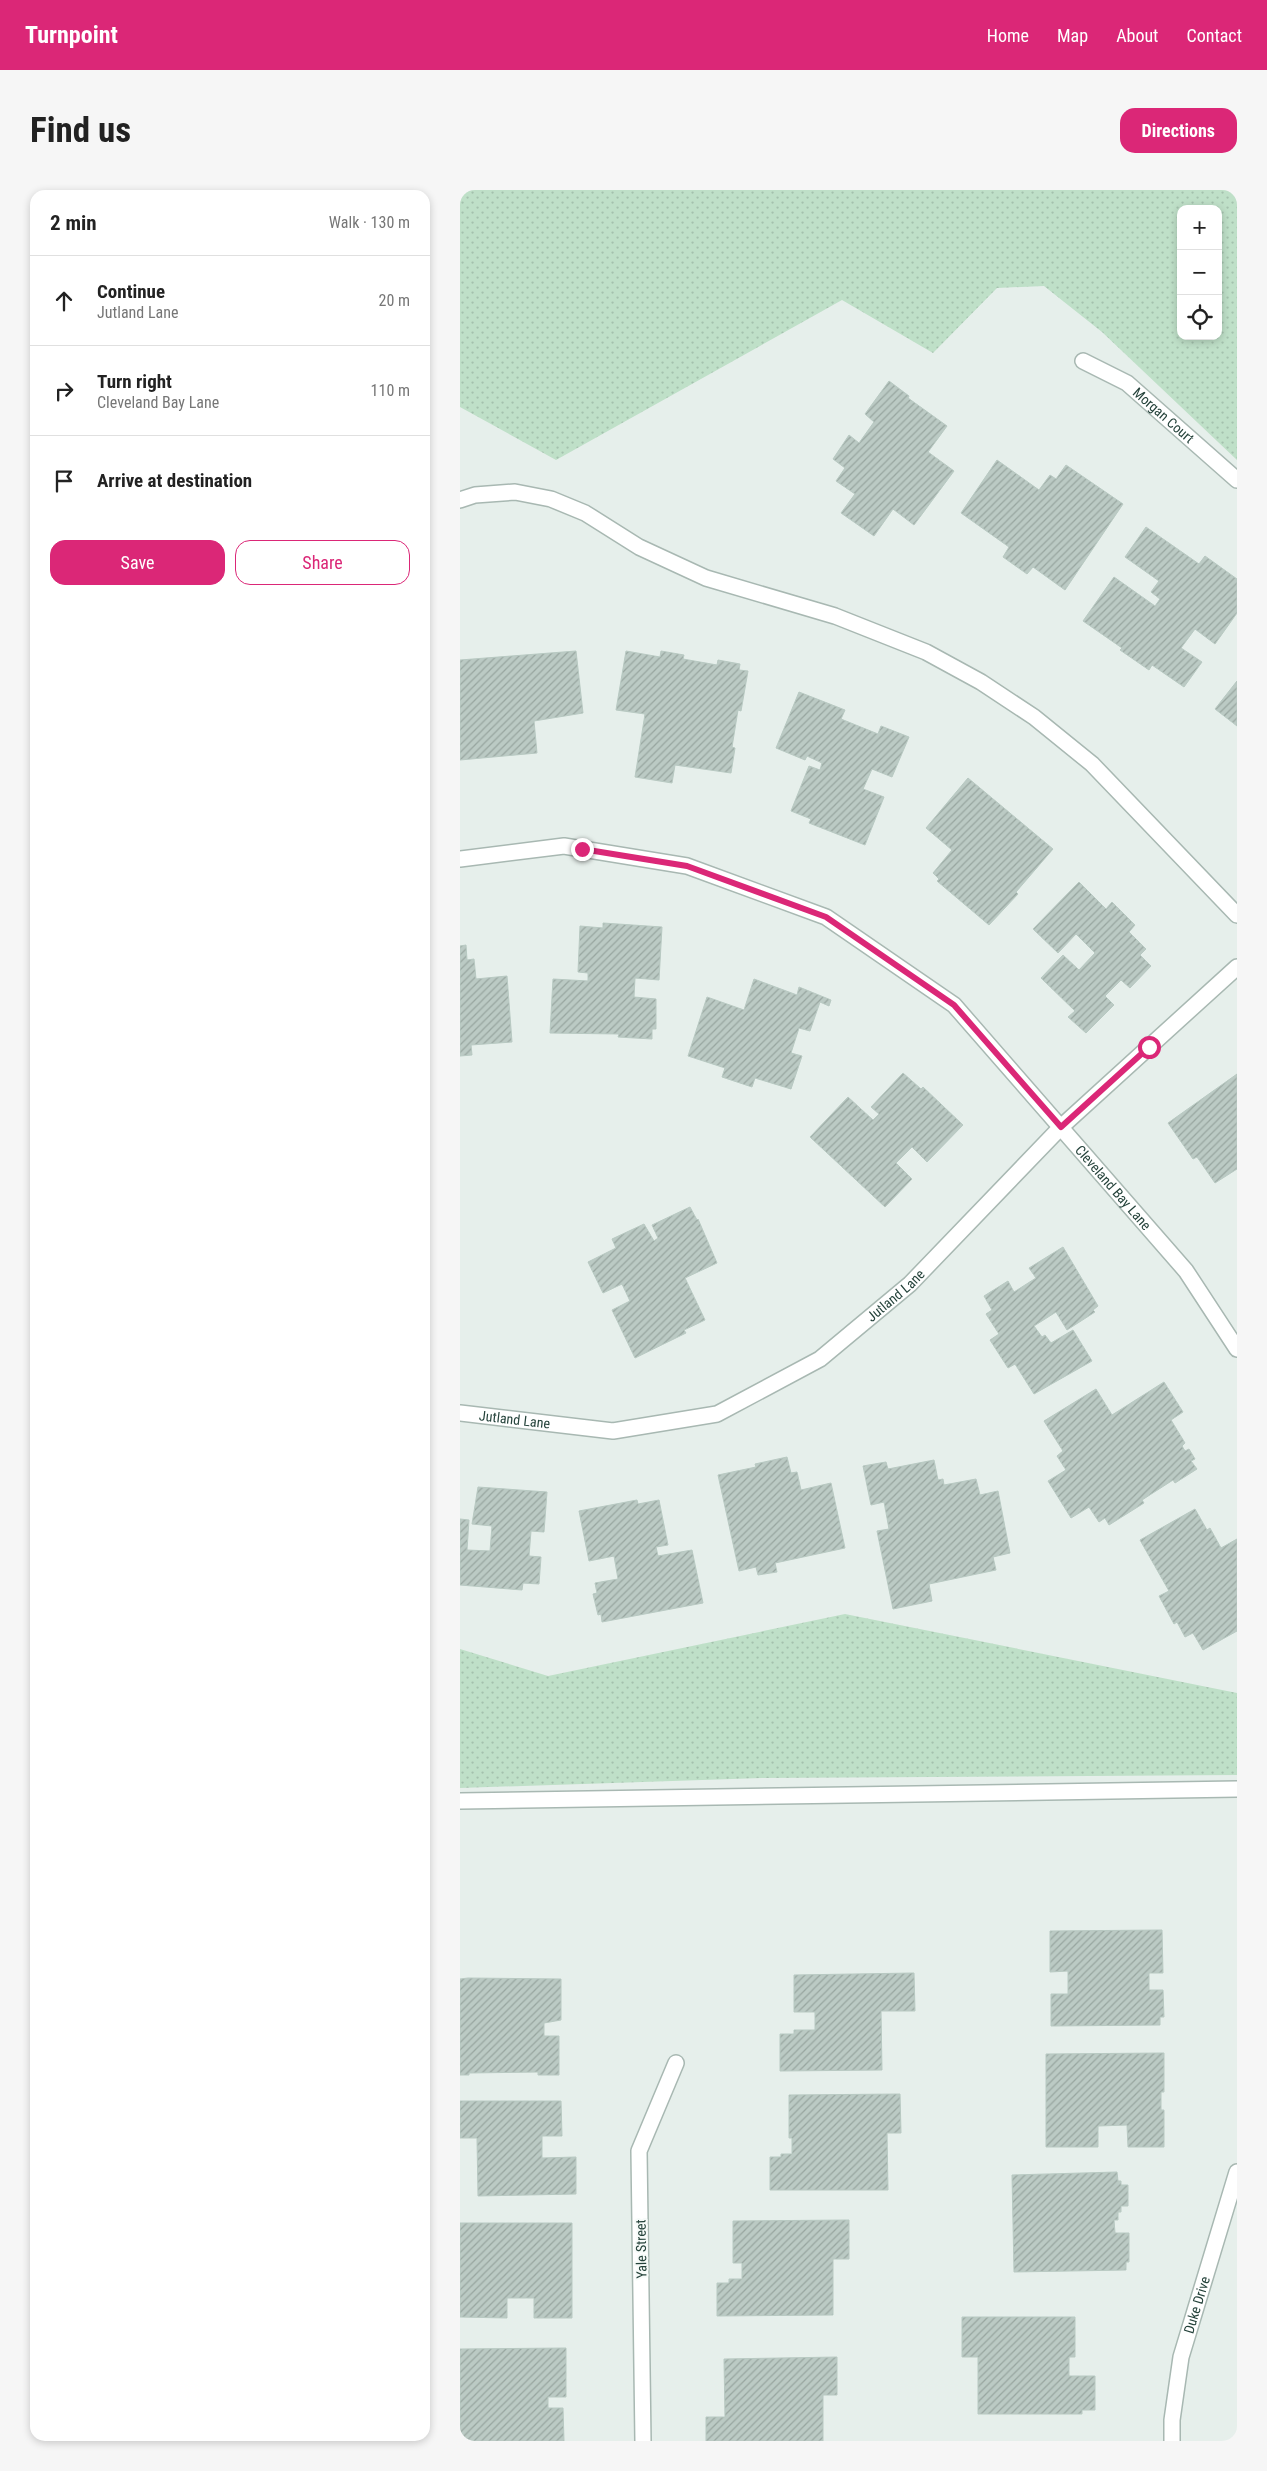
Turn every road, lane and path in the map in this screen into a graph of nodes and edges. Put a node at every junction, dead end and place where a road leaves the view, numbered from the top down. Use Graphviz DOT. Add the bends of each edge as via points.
graph roads {
  1 [pos="1083,361"];
  2 [pos="1237,480"];
  3 [pos="460,500"];
  4 [pos="460,860"];
  5 [pos="1237,915"];
  6 [pos="1237,967"];
  7 [pos="1061,1127"];
  8 [pos="1237,1349"];
  9 [pos="460,1413"];
  10 [pos="1237,1790"];
  11 [pos="460,1801"];
  12 [pos="676,2064"];
  13 [pos="1237,2172"];
  14 [pos="643,2441"];
  15 [pos="1172,2441"];
  1 -- 2 [label="street, Morgan Court" via="1127,383"];
  3 -- 5 [label="street" via="475,495 516,492 551,499 585,513 640,547 706,578 835,616 926,652 981,682 1034,717 1092,764"];
  4 -- 7 [label="street, Cleveland Bay Lane" via="564,846 687,866 826,917 954,1005"];
  6 -- 7 [label="street, Jutland Lane"];
  7 -- 8 [label="street, Cleveland Bay Lane" via="1186,1271"];
  7 -- 9 [label="street, Jutland Lane" via="902,1290 820,1359 717,1414 613,1431"];
  10 -- 11 [label="street"];
  12 -- 14 [label="street, Yale Street" via="640,2151"];
  13 -- 15 [label="street, Duke Drive" via="1181,2358"];
}
